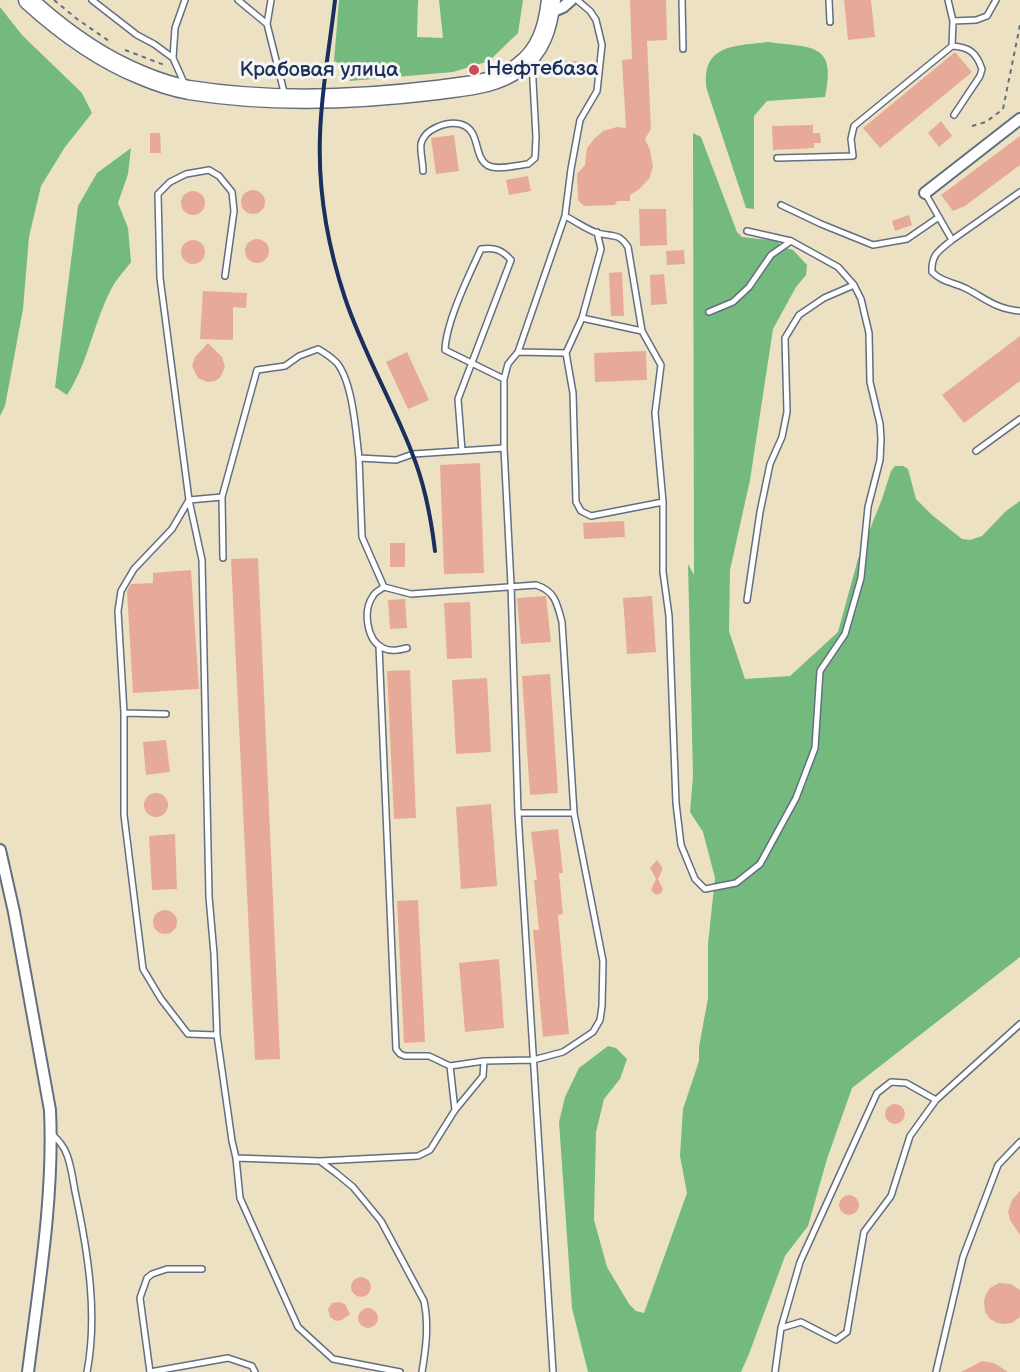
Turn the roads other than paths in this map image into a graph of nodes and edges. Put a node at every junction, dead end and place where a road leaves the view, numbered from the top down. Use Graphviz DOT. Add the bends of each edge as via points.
graph roads {
  1 [pos="28,0"];
  2 [pos="92,0"];
  3 [pos="238,0"];
  4 [pos="271,0"];
  5 [pos="571,0"];
  6 [pos="577,0"];
  7 [pos="682,0"];
  8 [pos="829,0"];
  9 [pos="948,0"];
  10 [pos="996,0"];
  11 [pos="183,1"];
  12 [pos="550,7"];
  13 [pos="953,21"];
  14 [pos="831,22"];
  15 [pos="267,24"];
  16 [pos="952,46"];
  17 [pos="683,49"];
  18 [pos="531,57"];
  19 [pos="173,58"];
  20 [pos="187,89"];
  21 [pos="285,98"];
  22 [pos="954,116"];
  23 [pos="1020,119"];
  24 [pos="777,158"];
  25 [pos="423,171"];
  26 [pos="1020,192"];
  27 [pos="925,193"];
  28 [pos="782,205"];
  29 [pos="565,216"];
  30 [pos="939,217"];
  31 [pos="747,231"];
  32 [pos="597,232"];
  33 [pos="952,240"];
  34 [pos="791,241"];
  35 [pos="225,276"];
  36 [pos="854,285"];
  37 [pos="1020,311"];
  38 [pos="709,312"];
  39 [pos="582,318"];
  40 [pos="642,332"];
  41 [pos="518,352"];
  42 [pos="566,353"];
  43 [pos="473,363"];
  44 [pos="504,379"];
  45 [pos="1020,419"];
  46 [pos="504,448"];
  47 [pos="976,451"];
  48 [pos="462,452"];
  49 [pos="359,458"];
  50 [pos="222,497"];
  51 [pos="189,500"];
  52 [pos="663,502"];
  53 [pos="223,558"];
  54 [pos="511,585"];
  55 [pos="384,587"];
  56 [pos="747,600"];
  57 [pos="379,646"];
  58 [pos="407,648"];
  59 [pos="124,713"];
  60 [pos="166,714"];
  61 [pos="519,813"];
  62 [pos="574,813"];
  63 [pos="0,850"];
  64 [pos="1020,1024"];
  65 [pos="217,1035"];
  66 [pos="533,1060"];
  67 [pos="484,1062"];
  68 [pos="450,1066"];
  69 [pos="936,1100"];
  70 [pos="455,1110"];
  71 [pos="51,1133"];
  72 [pos="1020,1142"];
  73 [pos="236,1158"];
  74 [pos="320,1161"];
  75 [pos="202,1269"];
  76 [pos="781,1328"];
  77 [pos="28,1372"];
  78 [pos="87,1372"];
  79 [pos="150,1372"];
  80 [pos="255,1372"];
  81 [pos="400,1372"];
  82 [pos="422,1372"];
  83 [pos="553,1372"];
  84 [pos="775,1372"];
  85 [pos="936,1372"];
  1 -- 20 [label="main road, Крабовая улица" via="112,61"];
  2 -- 19 [label="lane"];
  3 -- 15 [label="lane"];
  4 -- 15 [label="lane"];
  5 -- 12 [label="street" via="563,7"];
  6 -- 29 [label="lane" via="596,20 603,45 597,91 580,120"];
  7 -- 17 [label="lane"];
  8 -- 14 [label="lane"];
  9 -- 13 [label="lane"];
  10 -- 13 [label="lane" via="987,16"];
  11 -- 19 [label="lane" via="175,28"];
  12 -- 18 [label="main road, Крабовая улица" via="540,44"];
  13 -- 16 [label="lane"];
  15 -- 21 [label="lane"];
  16 -- 22 [label="lane" via="974,52 982,69"];
  16 -- 24 [label="lane" via="854,126 853,156"];
  18 -- 21 [label="main road, Крабовая улица" via="498,80 467,86 403,94"];
  18 -- 25 [label="lane" via="536,137 532,162 487,165 471,131 459,124 439,126 427,134 421,143"];
  19 -- 20 [label="lane"];
  20 -- 21 [label="main road, Крабовая улица"];
  23 -- 27 [label="street"];
  26 -- 33 [label="lane"];
  27 -- 30 [label="lane"];
  28 -- 30 [label="lane" via="873,245 907,239"];
  29 -- 32 [label="lane"];
  29 -- 41 [label="lane"];
  30 -- 33 [label="lane"];
  31 -- 34 [label="lane"];
  32 -- 39 [label="lane" via="601,249"];
  32 -- 40 [label="lane" via="615,235 628,247"];
  33 -- 37 [label="lane" via="931,261 932,272 940,280 965,287 988,303"];
  34 -- 36 [label="lane" via="838,267"];
  34 -- 38 [label="lane" via="771,255 749,287 733,302"];
  35 -- 51 [label="lane" via="234,211 232,192 209,170 186,174 158,194 160,278"];
  36 -- 52 [label="lane" via="869,333 870,382 880,424 880,460 868,507 861,578 844,634 820,671 815,748 796,798 760,864 736,883 705,889 695,879 681,845 676,803 669,616 663,573"];
  36 -- 56 [label="lane" via="799,315 785,338 787,412 782,437 770,464"];
  39 -- 40 [label="lane"];
  39 -- 42 [label="lane"];
  40 -- 52 [label="lane" via="661,365 655,413"];
  41 -- 42 [label="lane"];
  41 -- 44 [label="lane" via="508,364"];
  42 -- 52 [label="lane" via="573,393 576,502 581,511 591,516"];
  43 -- 43 [label="lane" via="445,350 446,341 481,249 492,248 511,260"];
  43 -- 44 [label="lane"];
  43 -- 48 [label="lane" via="458,399"];
  44 -- 46 [label="lane"];
  45 -- 47 [label="lane"];
  46 -- 48 [label="lane"];
  46 -- 54 [label="lane"];
  48 -- 49 [label="lane" via="413,454 396,460"];
  49 -- 50 [label="lane" via="352,402 344,379 338,365 318,349 285,366 257,370"];
  49 -- 55 [label="lane" via="362,537"];
  50 -- 51 [label="lane"];
  50 -- 53 [label="lane"];
  51 -- 59 [label="lane" via="172,529 134,569 121,591 118,611"];
  51 -- 65 [label="lane" via="202,560 208,886"];
  54 -- 55 [label="lane" via="411,594"];
  54 -- 61 [label="lane"];
  54 -- 62 [label="lane" via="548,589 562,622"];
  55 -- 57 [label="lane" via="369,603 368,626"];
  57 -- 58 [label="lane" via="393,651"];
  57 -- 68 [label="lane" via="396,1049 405,1056 429,1056"];
  59 -- 60 [label="lane"];
  59 -- 65 [label="lane" via="124,815 143,969 188,1034"];
  61 -- 62 [label="lane"];
  61 -- 66 [label="lane"];
  62 -- 66 [label="lane" via="603,961 600,1020 593,1032 563,1052"];
  63 -- 71 [label="street" via="50,1110"];
  64 -- 69 [label="lane"];
  65 -- 73 [label="lane"];
  66 -- 67 [label="lane"];
  66 -- 83 [label="lane"];
  67 -- 68 [label="lane"];
  67 -- 70 [label="lane" via="483,1077"];
  68 -- 70 [label="lane"];
  69 -- 76 [label="lane" via="906,1083 891,1082 877,1093 800,1262"];
  69 -- 76 [label="lane" via="910,1136 891,1196 864,1233 847,1332 836,1340 801,1322"];
  70 -- 74 [label="lane" via="430,1150 418,1156"];
  71 -- 77 [label="street" via="45,1236"];
  71 -- 78 [label="lane" via="68,1156 80,1216 90,1291 92,1347"];
  72 -- 85 [label="lane" via="998,1165 963,1257"];
  73 -- 74 [label="lane"];
  73 -- 81 [label="lane" via="240,1198 298,1327 333,1359"];
  74 -- 82 [label="lane" via="370,1205 424,1301 427,1324"];
  75 -- 79 [label="lane" via="167,1269 147,1278 140,1298"];
  76 -- 84 [label="lane"];
  79 -- 80 [label="lane" via="228,1358 252,1366"];
}
